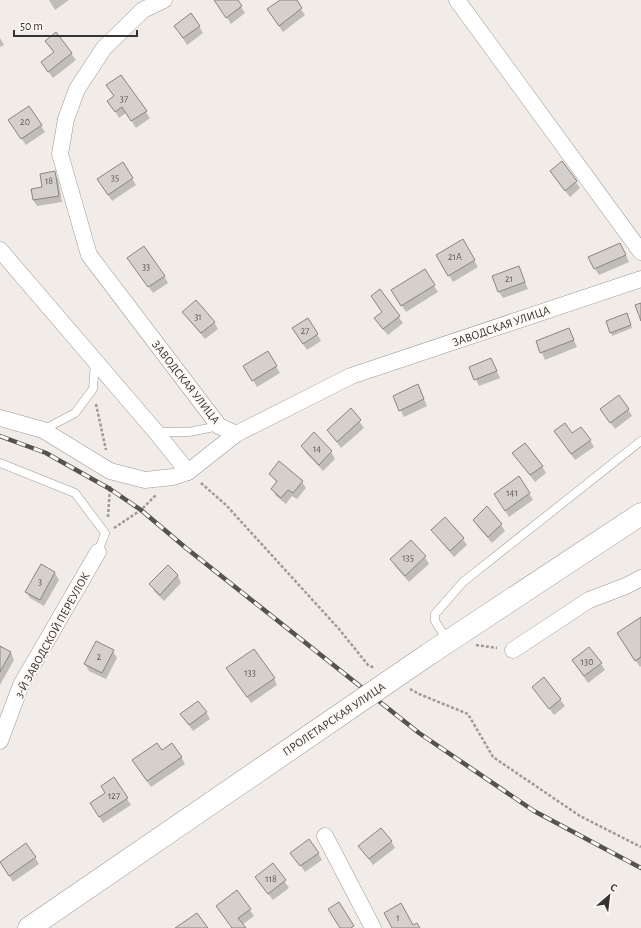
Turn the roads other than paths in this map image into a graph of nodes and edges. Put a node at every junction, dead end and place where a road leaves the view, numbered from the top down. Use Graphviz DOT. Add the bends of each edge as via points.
graph roads {
  1 [pos="164,0"];
  2 [pos="457,0"];
  3 [pos="0,250"];
  4 [pos="641,252"];
  5 [pos="641,279"];
  6 [pos="95,362"];
  7 [pos="0,418"];
  8 [pos="219,426"];
  9 [pos="43,430"];
  10 [pos="156,432"];
  11 [pos="236,434"];
  12 [pos="641,441"];
  13 [pos="0,463"];
  14 [pos="188,472"];
  15 [pos="641,514"];
  16 [pos="98,552"];
  17 [pos="641,578"];
  18 [pos="448,642"];
  19 [pos="513,650"];
  20 [pos="0,741"];
  21 [pos="325,836"];
  22 [pos="29,928"];
  23 [pos="373,928"];
  1 -- 8 [label="street, ЗАВОДСКАЯ УЛИЦА" via="143,10 104,48 77,88 66,118 60,154 89,255"];
  2 -- 4 [label="street"];
  3 -- 6 [label="street"];
  5 -- 11 [label="street, ЗАВОДСКАЯ УЛИЦА" via="351,376"];
  6 -- 9 [label="lane" via="93,389 89,395 75,413"];
  6 -- 10 [label="street"];
  7 -- 9 [label="street"];
  8 -- 10 [label="lane" via="189,432"];
  8 -- 11 [label="street, ЗАВОДСКАЯ УЛИЦА"];
  9 -- 14 [label="street" via="110,471 145,480 173,477"];
  10 -- 14 [label="street"];
  11 -- 14 [label="street"];
  12 -- 18 [label="lane" via="463,582 436,614 435,621"];
  13 -- 16 [label="lane" via="75,493 105,533"];
  15 -- 18 [label="main road, ПРОЛЕТАРСКАЯ УЛИЦА"];
  16 -- 20 [label="street, 3-Й ЗАВОДСКОЙ ПЕРЕУЛОК" via="21,685"];
  17 -- 19 [label="street" via="589,600"];
  18 -- 22 [label="main road, ПРОЛЕТАРСКАЯ УЛИЦА, bridge"];
  21 -- 23 [label="street"];
}
